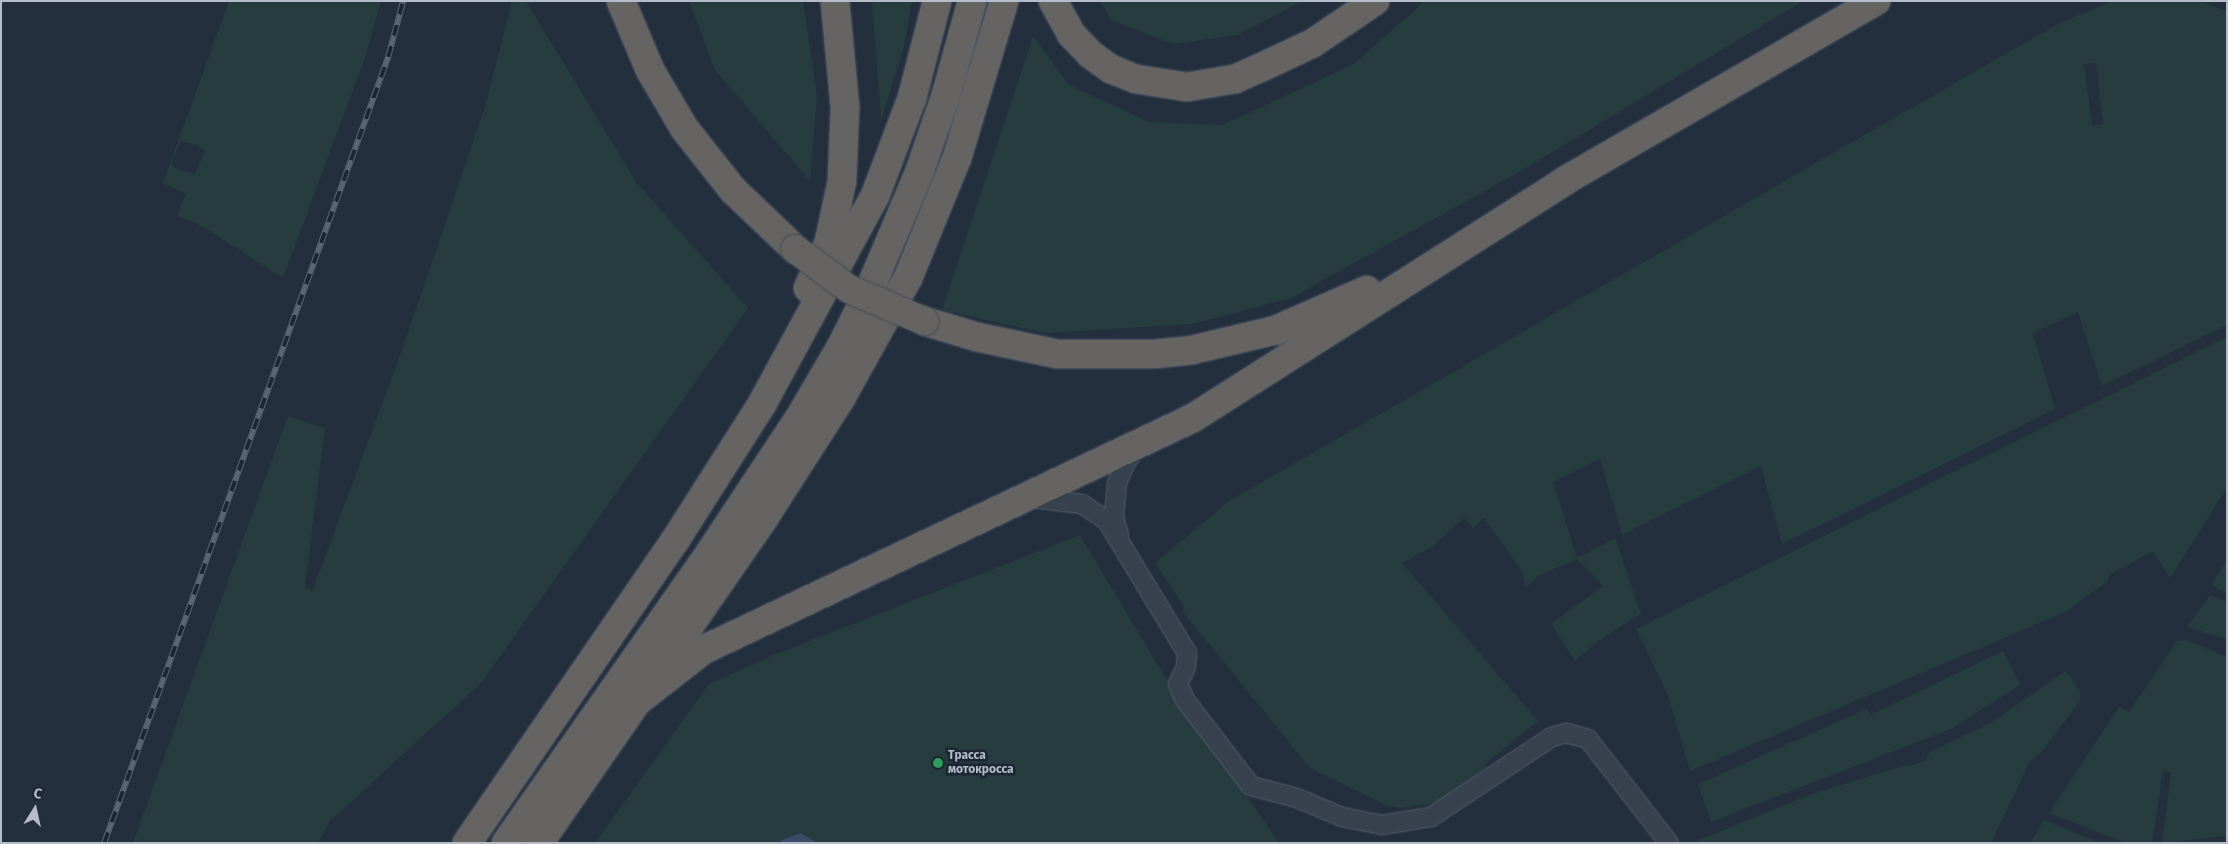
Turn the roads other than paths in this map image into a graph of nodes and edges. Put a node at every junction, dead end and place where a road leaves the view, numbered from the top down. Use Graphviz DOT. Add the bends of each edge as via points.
graph roads {
  1 [pos="622,1"];
  2 [pos="834,1"];
  3 [pos="937,1"];
  4 [pos="972,1"];
  5 [pos="1004,1"];
  6 [pos="1053,1"];
  7 [pos="1375,1"];
  8 [pos="1876,1"];
  9 [pos="1448,253"];
  10 [pos="762,404"];
  11 [pos="1142,442"];
  12 [pos="1023,498"];
  13 [pos="1120,540"];
  14 [pos="634,704"];
  15 [pos="467,843"];
  16 [pos="506,843"];
  17 [pos="539,843"];
  18 [pos="1669,843"];
  1 -- 9 [label="highway, bridge" via="650,70 684,128 733,190 795,249 849,289 924,321 977,338 1057,354 1099,356 1192,350 1241,340 1300,320"];
  2 -- 10 [label="highway" via="845,107 844,164 837,210 829,242 780,347"];
  3 -- 10 [label="highway" via="912,98 875,196"];
  4 -- 16 [label="highway" via="946,95 919,173 869,291 842,345 795,425 712,551"];
  5 -- 14 [label="highway" via="957,158 908,278 826,422 764,518"];
  6 -- 7 [label="highway" via="1071,34 1090,54 1111,69 1145,81 1187,87 1235,78 1260,68 1313,43"];
  8 -- 9 [label="highway" via="1566,180"];
  9 -- 11 [label="highway" via="1193,418"];
  10 -- 15 [label="highway" via="676,539"];
  11 -- 12 [label="highway"];
  11 -- 13 [label="street" via="1126,462 1117,484 1114,517"];
  12 -- 13 [label="street" via="1052,499 1089,507 1107,521"];
  12 -- 14 [label="highway" via="702,650"];
  13 -- 18 [label="street" via="1187,653 1186,668 1178,684 1185,700 1251,786 1297,798 1342,817 1382,825 1432,817 1552,737 1566,733 1588,739"];
  14 -- 17 [label="highway"];
}
